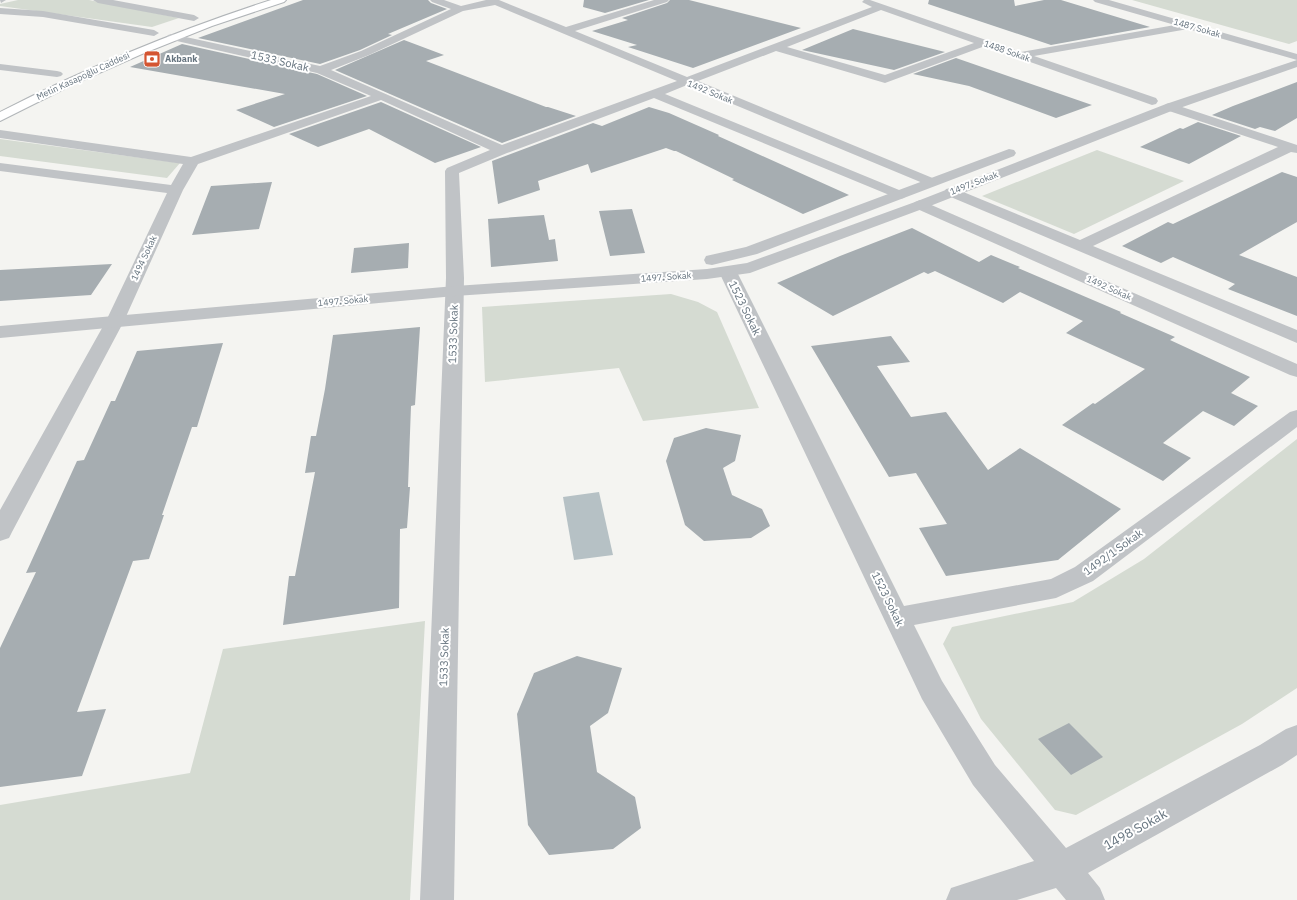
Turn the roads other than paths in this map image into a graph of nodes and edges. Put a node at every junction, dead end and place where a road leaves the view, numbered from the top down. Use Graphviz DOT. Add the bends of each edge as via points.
graph roads {
  1 [pos="98,0"];
  2 [pos="250,0"];
  3 [pos="281,0"];
  4 [pos="435,0"];
  5 [pos="664,0"];
  6 [pos="862,0"];
  7 [pos="1098,0"];
  8 [pos="493,1"];
  9 [pos="881,7"];
  10 [pos="460,9"];
  11 [pos="0,11"];
  12 [pos="194,18"];
  13 [pos="1189,26"];
  14 [pos="565,31"];
  15 [pos="164,32"];
  16 [pos="136,40"];
  17 [pos="984,43"];
  18 [pos="775,47"];
  19 [pos="1020,55"];
  20 [pos="1295,57"];
  21 [pos="0,67"];
  22 [pos="321,70"];
  23 [pos="61,73"];
  24 [pos="685,81"];
  25 [pos="36,84"];
  26 [pos="654,94"];
  27 [pos="382,96"];
  28 [pos="1152,101"];
  29 [pos="1170,107"];
  30 [pos="0,116"];
  31 [pos="0,134"];
  32 [pos="1048,139"];
  33 [pos="1026,147"];
  34 [pos="1294,148"];
  35 [pos="502,150"];
  36 [pos="192,160"];
  37 [pos="0,167"];
  38 [pos="930,182"];
  39 [pos="176,190"];
  40 [pos="951,192"];
  41 [pos="899,195"];
  42 [pos="920,205"];
  43 [pos="1080,246"];
  44 [pos="728,272"];
  45 [pos="455,285"];
  46 [pos="209,298"];
  47 [pos="120,309"];
  48 [pos="23,315"];
  49 [pos="0,317"];
  50 [pos="0,332"];
  51 [pos="1297,337"];
  52 [pos="1297,371"];
  53 [pos="1297,417"];
  54 [pos="11,492"];
  55 [pos="0,532"];
  56 [pos="897,618"];
  57 [pos="1297,738"];
  58 [pos="1062,869"];
  59 [pos="437,900"];
  60 [pos="963,900"];
  61 [pos="1088,900"];
  1 -- 12 [label="street"];
  2 -- 12 [label="main road, Metin Kasapoğlu Caddesi"];
  3 -- 15 [label="main road, Metin Kasapoğlu Caddesi"];
  4 -- 10 [label="street"];
  5 -- 14 [label="street"];
  6 -- 9 [label="street, 1488 Sokak"];
  7 -- 13 [label="street, 1487 Sokak"];
  8 -- 10 [label="street"];
  8 -- 14 [label="street, 1492 Sokak"];
  9 -- 17 [label="street, 1488 Sokak"];
  9 -- 18 [label="street"];
  10 -- 22 [label="street" via="365,53"];
  11 -- 15 [label="street, 1533 Sokak" via="43,14"];
  12 -- 15 [label="main road, Metin Kasapoğlu Caddesi"];
  13 -- 19 [label="street"];
  13 -- 20 [label="street, 1487 Sokak"];
  14 -- 24 [label="street, 1492 Sokak"];
  15 -- 16 [label="main road, Metin Kasapoğlu Caddesi"];
  15 -- 22 [label="street, 1533 Sokak"];
  15 -- 30 [label="main road, Metin Kasapoğlu Caddesi"];
  17 -- 18 [label="street" via="885,79"];
  17 -- 19 [label="street, 1488 Sokak"];
  18 -- 24 [label="street"];
  19 -- 28 [label="street, 1488 Sokak"];
  20 -- 28 [label="street"];
  20 -- 29 [label="street, 1497. Sokak"];
  21 -- 23 [label="street"];
  22 -- 27 [label="street, 1533 Sokak"];
  23 -- 25 [label="main road, Metin Kasapoğlu Caddesi"];
  24 -- 26 [label="street"];
  24 -- 38 [label="street, 1492 Sokak"];
  26 -- 35 [label="street"];
  26 -- 41 [label="street"];
  27 -- 35 [label="street, 1533 Sokak"];
  27 -- 36 [label="street"];
  28 -- 29 [label="street, 1488 Sokak"];
  28 -- 32 [label="street"];
  29 -- 34 [label="street"];
  29 -- 40 [label="street, 1497. Sokak"];
  31 -- 36 [label="street"];
  33 -- 38 [label="street, 1497. Sokak"];
  34 -- 43 [label="street"];
  35 -- 45 [label="street, 1533 Sokak" via="452,171"];
  36 -- 39 [label="street, 1494 Sokak"];
  37 -- 39 [label="street"];
  38 -- 40 [label="street, 1492 Sokak"];
  38 -- 41 [label="street, 1497. Sokak"];
  39 -- 47 [label="street, 1494 Sokak"];
  40 -- 42 [label="street, 1497. Sokak"];
  40 -- 43 [label="street"];
  41 -- 42 [label="street, 1492 Sokak"];
  41 -- 45 [label="street, 1497. Sokak" via="729,257 691,264"];
  42 -- 44 [label="street, 1497. Sokak" via="767,263"];
  42 -- 52 [label="street, 1492 Sokak"];
  43 -- 51 [label="street"];
  44 -- 45 [label="street, 1497. Sokak"];
  44 -- 56 [label="street, 1523 Sokak"];
  45 -- 46 [label="street, 1497. Sokak"];
  45 -- 47 [label="street, 1497. Sokak"];
  45 -- 59 [label="street, 1533 Sokak"];
  47 -- 50 [label="street, 1497. Sokak"];
  47 -- 54 [label="street, 1494 Sokak"];
  48 -- 49 [label="street"];
  53 -- 56 [label="street, 1492/1 Sokak" via="1084,574 1056,588"];
  54 -- 55 [label="street, 1494 Sokak"];
  56 -- 58 [label="street, 1523 Sokak" via="932,690 984,775"];
  57 -- 58 [label="street, 1498 Sokak" via="1271,755"];
  58 -- 60 [label="street, 1498 Sokak"];
  58 -- 61 [label="street, 1523 Sokak"];
}
